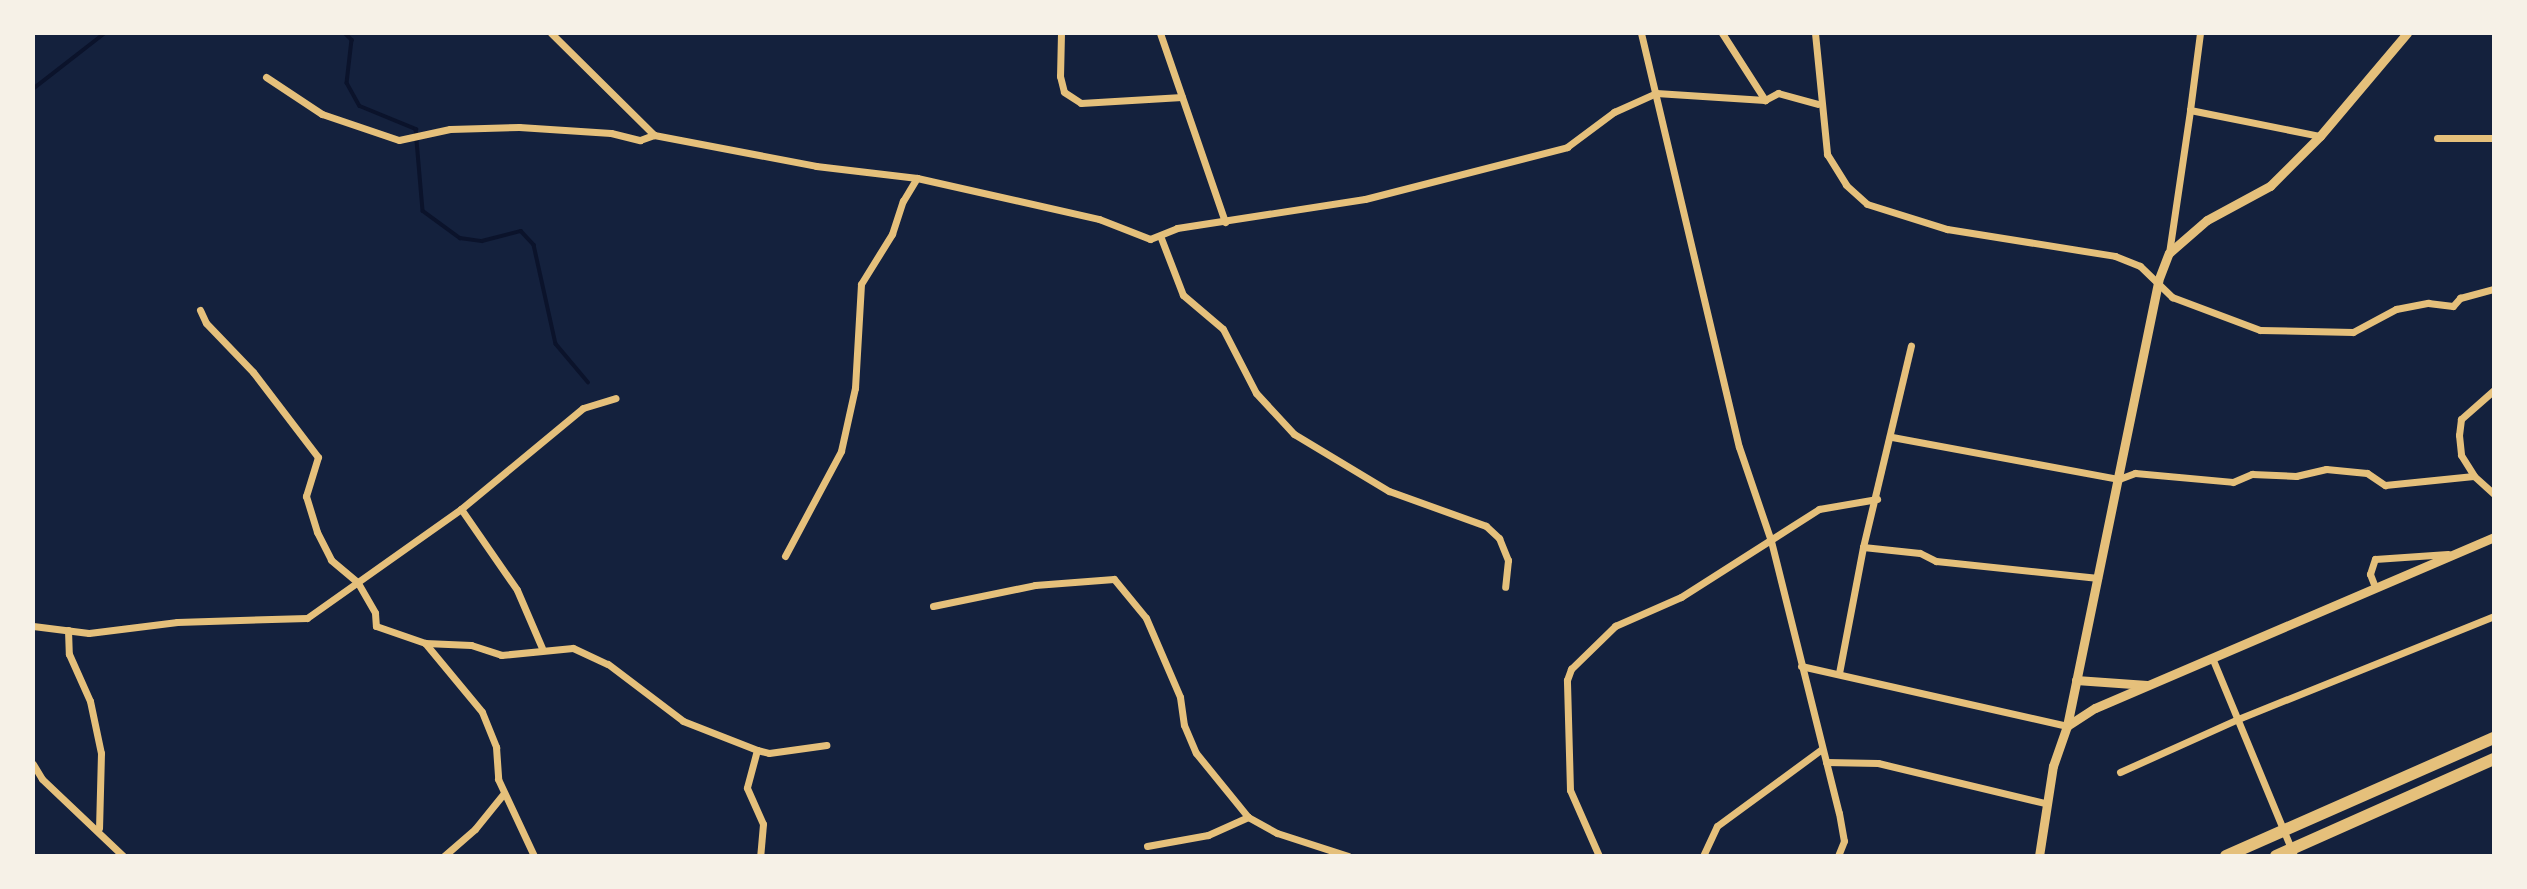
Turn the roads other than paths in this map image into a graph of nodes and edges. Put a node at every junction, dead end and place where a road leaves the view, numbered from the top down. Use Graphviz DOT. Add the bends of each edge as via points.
graph roads {
  1 [pos="551,33"];
  2 [pos="1061,33"];
  3 [pos="1160,33"];
  4 [pos="1641,33"];
  5 [pos="1722,33"];
  6 [pos="1815,33"];
  7 [pos="2200,33"];
  8 [pos="2407,33"];
  9 [pos="266,77"];
  10 [pos="1656,93"];
  11 [pos="1182,97"];
  12 [pos="1765,100"];
  13 [pos="1818,104"];
  14 [pos="2190,110"];
  15 [pos="654,135"];
  16 [pos="2320,136"];
  17 [pos="2437,138"];
  18 [pos="2494,138"];
  19 [pos="917,178"];
  20 [pos="1225,222"];
  21 [pos="1161,238"];
  22 [pos="2169,253"];
  23 [pos="2158,281"];
  24 [pos="2494,289"];
  25 [pos="200,310"];
  26 [pos="1911,346"];
  27 [pos="2494,390"];
  28 [pos="614,398"];
  29 [pos="1892,437"];
  30 [pos="2474,475"];
  31 [pos="2119,479"];
  32 [pos="2494,494"];
  33 [pos="1877,499"];
  34 [pos="461,509"];
  35 [pos="2494,537"];
  36 [pos="1771,541"];
  37 [pos="1863,547"];
  38 [pos="2448,554"];
  39 [pos="785,556"];
  40 [pos="2098,578"];
  41 [pos="358,583"];
  42 [pos="1505,587"];
  43 [pos="2375,587"];
  44 [pos="933,606"];
  45 [pos="2494,616"];
  46 [pos="33,626"];
  47 [pos="68,630"];
  48 [pos="425,643"];
  49 [pos="542,648"];
  50 [pos="2213,660"];
  51 [pos="1801,666"];
  52 [pos="1839,673"];
  53 [pos="2076,680"];
  54 [pos="2150,685"];
  55 [pos="2238,719"];
  56 [pos="2067,726"];
  57 [pos="2494,738"];
  58 [pos="826,745"];
  59 [pos="1822,749"];
  60 [pos="757,750"];
  61 [pos="2494,759"];
  62 [pos="1826,762"];
  63 [pos="33,764"];
  64 [pos="2120,772"];
  65 [pos="504,793"];
  66 [pos="2045,803"];
  67 [pos="1248,817"];
  68 [pos="99,828"];
  69 [pos="2282,830"];
  70 [pos="1147,846"];
  71 [pos="2292,853"];
  72 [pos="123,856"];
  73 [pos="444,856"];
  74 [pos="534,856"];
  75 [pos="760,856"];
  76 [pos="1348,856"];
  77 [pos="1599,856"];
  78 [pos="1703,856"];
  79 [pos="1838,856"];
  80 [pos="2039,856"];
  81 [pos="2226,856"];
  82 [pos="2276,856"];
  1 -- 15 [label="street"];
  2 -- 11 [label="street" via="1064,92 1081,103"];
  3 -- 11 [label="street"];
  4 -- 10 [label="street"];
  5 -- 12 [label="street"];
  6 -- 13 [label="street"];
  7 -- 14 [label="street"];
  8 -- 16 [label="street"];
  9 -- 15 [label="street" via="322,114 399,140 450,129 507,127 611,133 640,141"];
  10 -- 12 [label="street"];
  10 -- 20 [label="street" via="1614,112 1567,148 1365,199"];
  10 -- 36 [label="street" via="1739,447"];
  11 -- 20 [label="street"];
  12 -- 13 [label="street" via="1778,93"];
  13 -- 23 [label="street" via="1826,154 1846,185 1867,204 1947,229 2115,256 2140,266"];
  14 -- 16 [label="street"];
  14 -- 22 [label="street"];
  15 -- 19 [label="street" via="816,166"];
  16 -- 22 [label="street" via="2270,186 2207,220"];
  17 -- 18 [label="street"];
  19 -- 21 [label="street" via="1099,219 1141,237"];
  19 -- 39 [label="street" via="892,234 861,284 855,388 841,451"];
  20 -- 21 [label="street" via="1177,228"];
  21 -- 42 [label="street" via="1183,295 1223,329 1256,393 1294,434 1389,491 1486,526 1499,538 1507,561"];
  22 -- 23 [label="street"];
  23 -- 24 [label="street" via="2172,297 2260,330 2353,332 2396,309 2428,303 2453,306 2460,298"];
  23 -- 31 [label="street"];
  25 -- 41 [label="street" via="206,324 253,372 318,457 307,503 329,558"];
  26 -- 29 [label="street"];
  27 -- 30 [label="street" via="2462,419 2460,455"];
  28 -- 34 [label="street" via="583,408"];
  29 -- 31 [label="street"];
  29 -- 33 [label="street"];
  30 -- 31 [label="street" via="2385,485 2367,473 2326,469 2296,477 2252,474 2233,482 2135,473"];
  30 -- 32 [label="street"];
  31 -- 40 [label="street"];
  33 -- 36 [label="street" via="1819,509"];
  33 -- 37 [label="street"];
  34 -- 41 [label="street"];
  34 -- 49 [label="street" via="517,590"];
  35 -- 38 [label="street"];
  36 -- 51 [label="street"];
  36 -- 77 [label="street" via="1681,597 1615,626 1571,669 1567,680 1570,790"];
  37 -- 40 [label="street" via="1920,553 1936,561"];
  37 -- 52 [label="street"];
  38 -- 43 [label="street"];
  38 -- 43 [label="street" via="2375,559 2370,574"];
  40 -- 53 [label="street"];
  41 -- 47 [label="street" via="307,618 281,616 89,633"];
  41 -- 48 [label="street" via="375,613 376,626"];
  43 -- 50 [label="street"];
  44 -- 67 [label="street" via="980,600 1035,585 1114,579 1146,618 1180,697 1184,725 1196,753"];
  45 -- 55 [label="street"];
  46 -- 47 [label="street"];
  47 -- 68 [label="street" via="69,654 90,701 101,753"];
  48 -- 49 [label="street" via="471,645 501,654"];
  48 -- 65 [label="street" via="482,712 496,747 498,779"];
  49 -- 60 [label="street" via="573,649 603,660 683,722"];
  50 -- 54 [label="street"];
  50 -- 55 [label="street"];
  51 -- 52 [label="street"];
  51 -- 59 [label="street"];
  52 -- 56 [label="street"];
  53 -- 54 [label="street"];
  53 -- 56 [label="street"];
  54 -- 56 [label="street" via="2095,708"];
  55 -- 64 [label="street"];
  55 -- 69 [label="street"];
  56 -- 66 [label="street"];
  57 -- 69 [label="highway"];
  58 -- 60 [label="street" via="769,753"];
  59 -- 62 [label="street"];
  59 -- 78 [label="street" via="1717,826"];
  60 -- 75 [label="street" via="747,788 763,824"];
  61 -- 71 [label="highway"];
  62 -- 66 [label="street" via="1878,763"];
  62 -- 79 [label="street" via="1844,841"];
  63 -- 68 [label="street" via="89,825"];
  65 -- 73 [label="street" via="475,829"];
  65 -- 74 [label="street"];
  66 -- 80 [label="street"];
  67 -- 70 [label="street" via="1208,835"];
  67 -- 76 [label="street" via="1277,833"];
  68 -- 72 [label="street"];
  69 -- 71 [label="street"];
  69 -- 81 [label="highway"];
  71 -- 82 [label="highway"];
}
